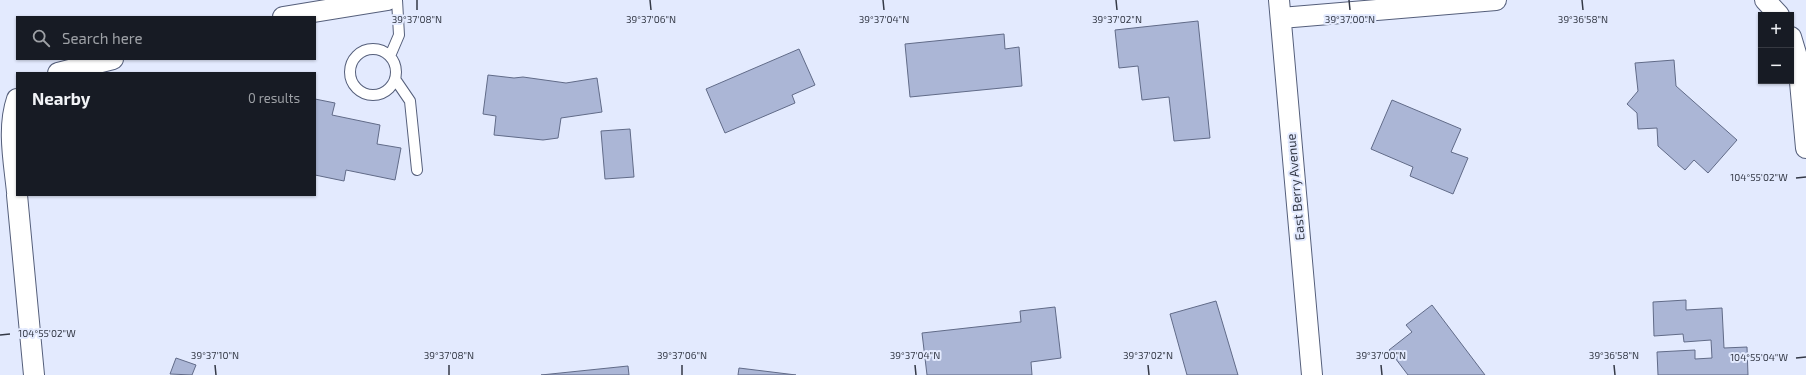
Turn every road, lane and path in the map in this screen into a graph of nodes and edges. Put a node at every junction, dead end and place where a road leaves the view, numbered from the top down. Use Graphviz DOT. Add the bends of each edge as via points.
graph roads {
  1 [pos="388,0"];
  2 [pos="397,0"];
  3 [pos="1496,0"];
  4 [pos="1765,0"];
  5 [pos="1280,9"];
  6 [pos="1776,12"];
  7 [pos="289,16"];
  8 [pos="1794,47"];
  9 [pos="390,56"];
  10 [pos="109,60"];
  11 [pos="62,72"];
  12 [pos="395,79"];
  13 [pos="16,104"];
  14 [pos="1806,148"];
  15 [pos="417,170"];
  16 [pos="16,182"];
  17 [pos="17,196"];
  18 [pos="34,375"];
  19 [pos="1312,375"];
  1 -- 7 [label="street"];
  2 -- 9 [label="lane" via="399,35"];
  3 -- 5 [label="street"];
  4 -- 6 [label="street"];
  5 -- 19 [label="street, East Berry Avenue"];
  8 -- 14 [label="street" via="1798,60"];
  9 -- 12 [label="lane" via="394,63"];
  9 -- 12 [label="lane" via="378,49 364,50 353,60 350,75 356,88 370,95 386,91"];
  10 -- 11 [label="street"];
  12 -- 15 [label="lane" via="410,100"];
  13 -- 16 [label="street" via="12,141"];
  17 -- 18 [label="street"];
}
